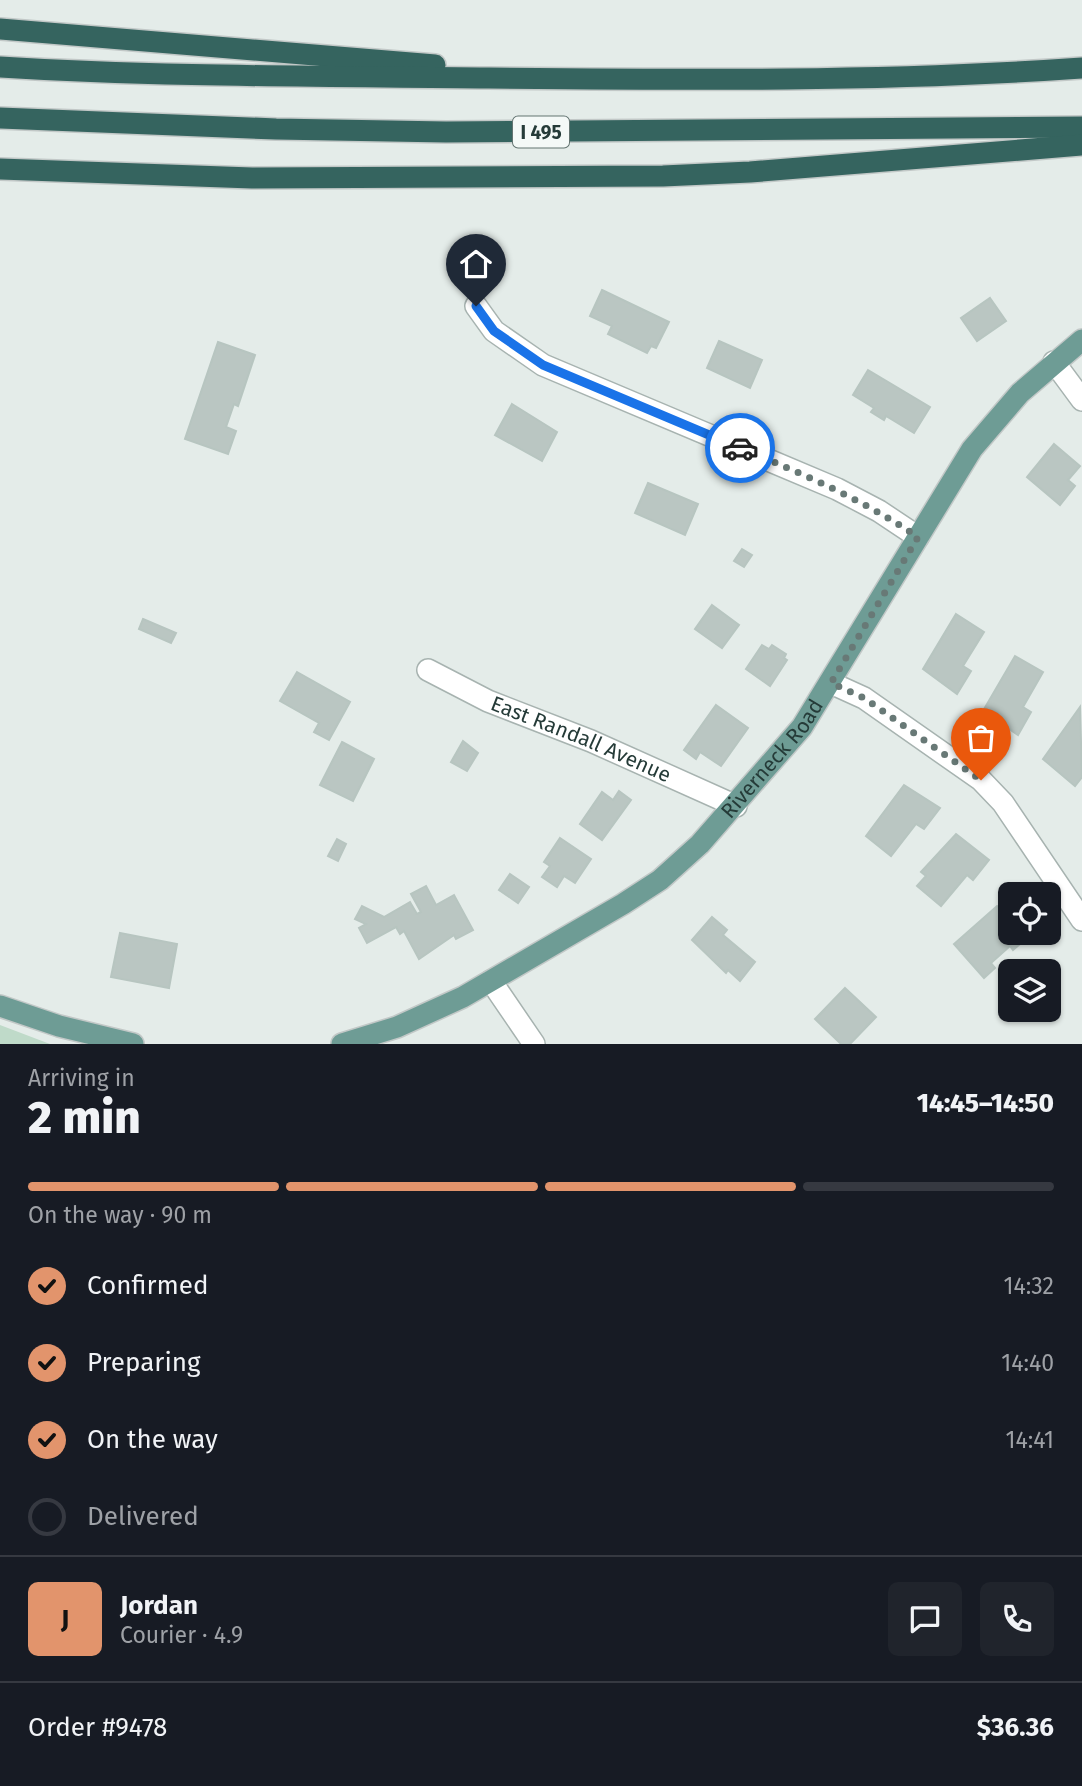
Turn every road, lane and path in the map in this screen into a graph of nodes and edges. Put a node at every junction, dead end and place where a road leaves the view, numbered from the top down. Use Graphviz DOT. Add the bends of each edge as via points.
graph roads {
  1 [pos="0,29"];
  2 [pos="0,67"];
  3 [pos="1082,68"];
  4 [pos="612,79"];
  5 [pos="0,118"];
  6 [pos="1082,127"];
  7 [pos="1082,145"];
  8 [pos="0,169"];
  9 [pos="476,306"];
  10 [pos="1082,340"];
  11 [pos="1054,362"];
  12 [pos="1082,400"];
  13 [pos="918,537"];
  14 [pos="428,670"];
  15 [pos="831,683"];
  16 [pos="736,806"];
  17 [pos="1082,920"];
  18 [pos="491,981"];
  19 [pos="0,1006"];
  20 [pos="133,1044"];
  21 [pos="342,1044"];
  22 [pos="534,1044"];
  1 -- 4 [label="highway"];
  2 -- 4 [label="highway" via="214,75"];
  3 -- 4 [label="highway" via="896,77"];
  5 -- 6 [label="highway, I 495" via="446,132"];
  7 -- 8 [label="highway" via="650,176 265,178"];
  9 -- 13 [label="street" via="494,331 543,365 837,489"];
  10 -- 11 [label="main road, Riverneck Road"];
  11 -- 12 [label="street"];
  11 -- 13 [label="main road, Riverneck Road" via="972,449"];
  13 -- 15 [label="main road, Riverneck Road"];
  14 -- 16 [label="street, East Randall Avenue" via="488,701"];
  15 -- 16 [label="main road, Riverneck Road" via="802,727"];
  15 -- 17 [label="street" via="864,698 981,780 1003,803"];
  16 -- 18 [label="main road, Riverneck Road" via="660,880"];
  18 -- 21 [label="main road, Riverneck Road" via="435,1011"];
  18 -- 22 [label="street"];
  19 -- 20 [label="main road"];
}
